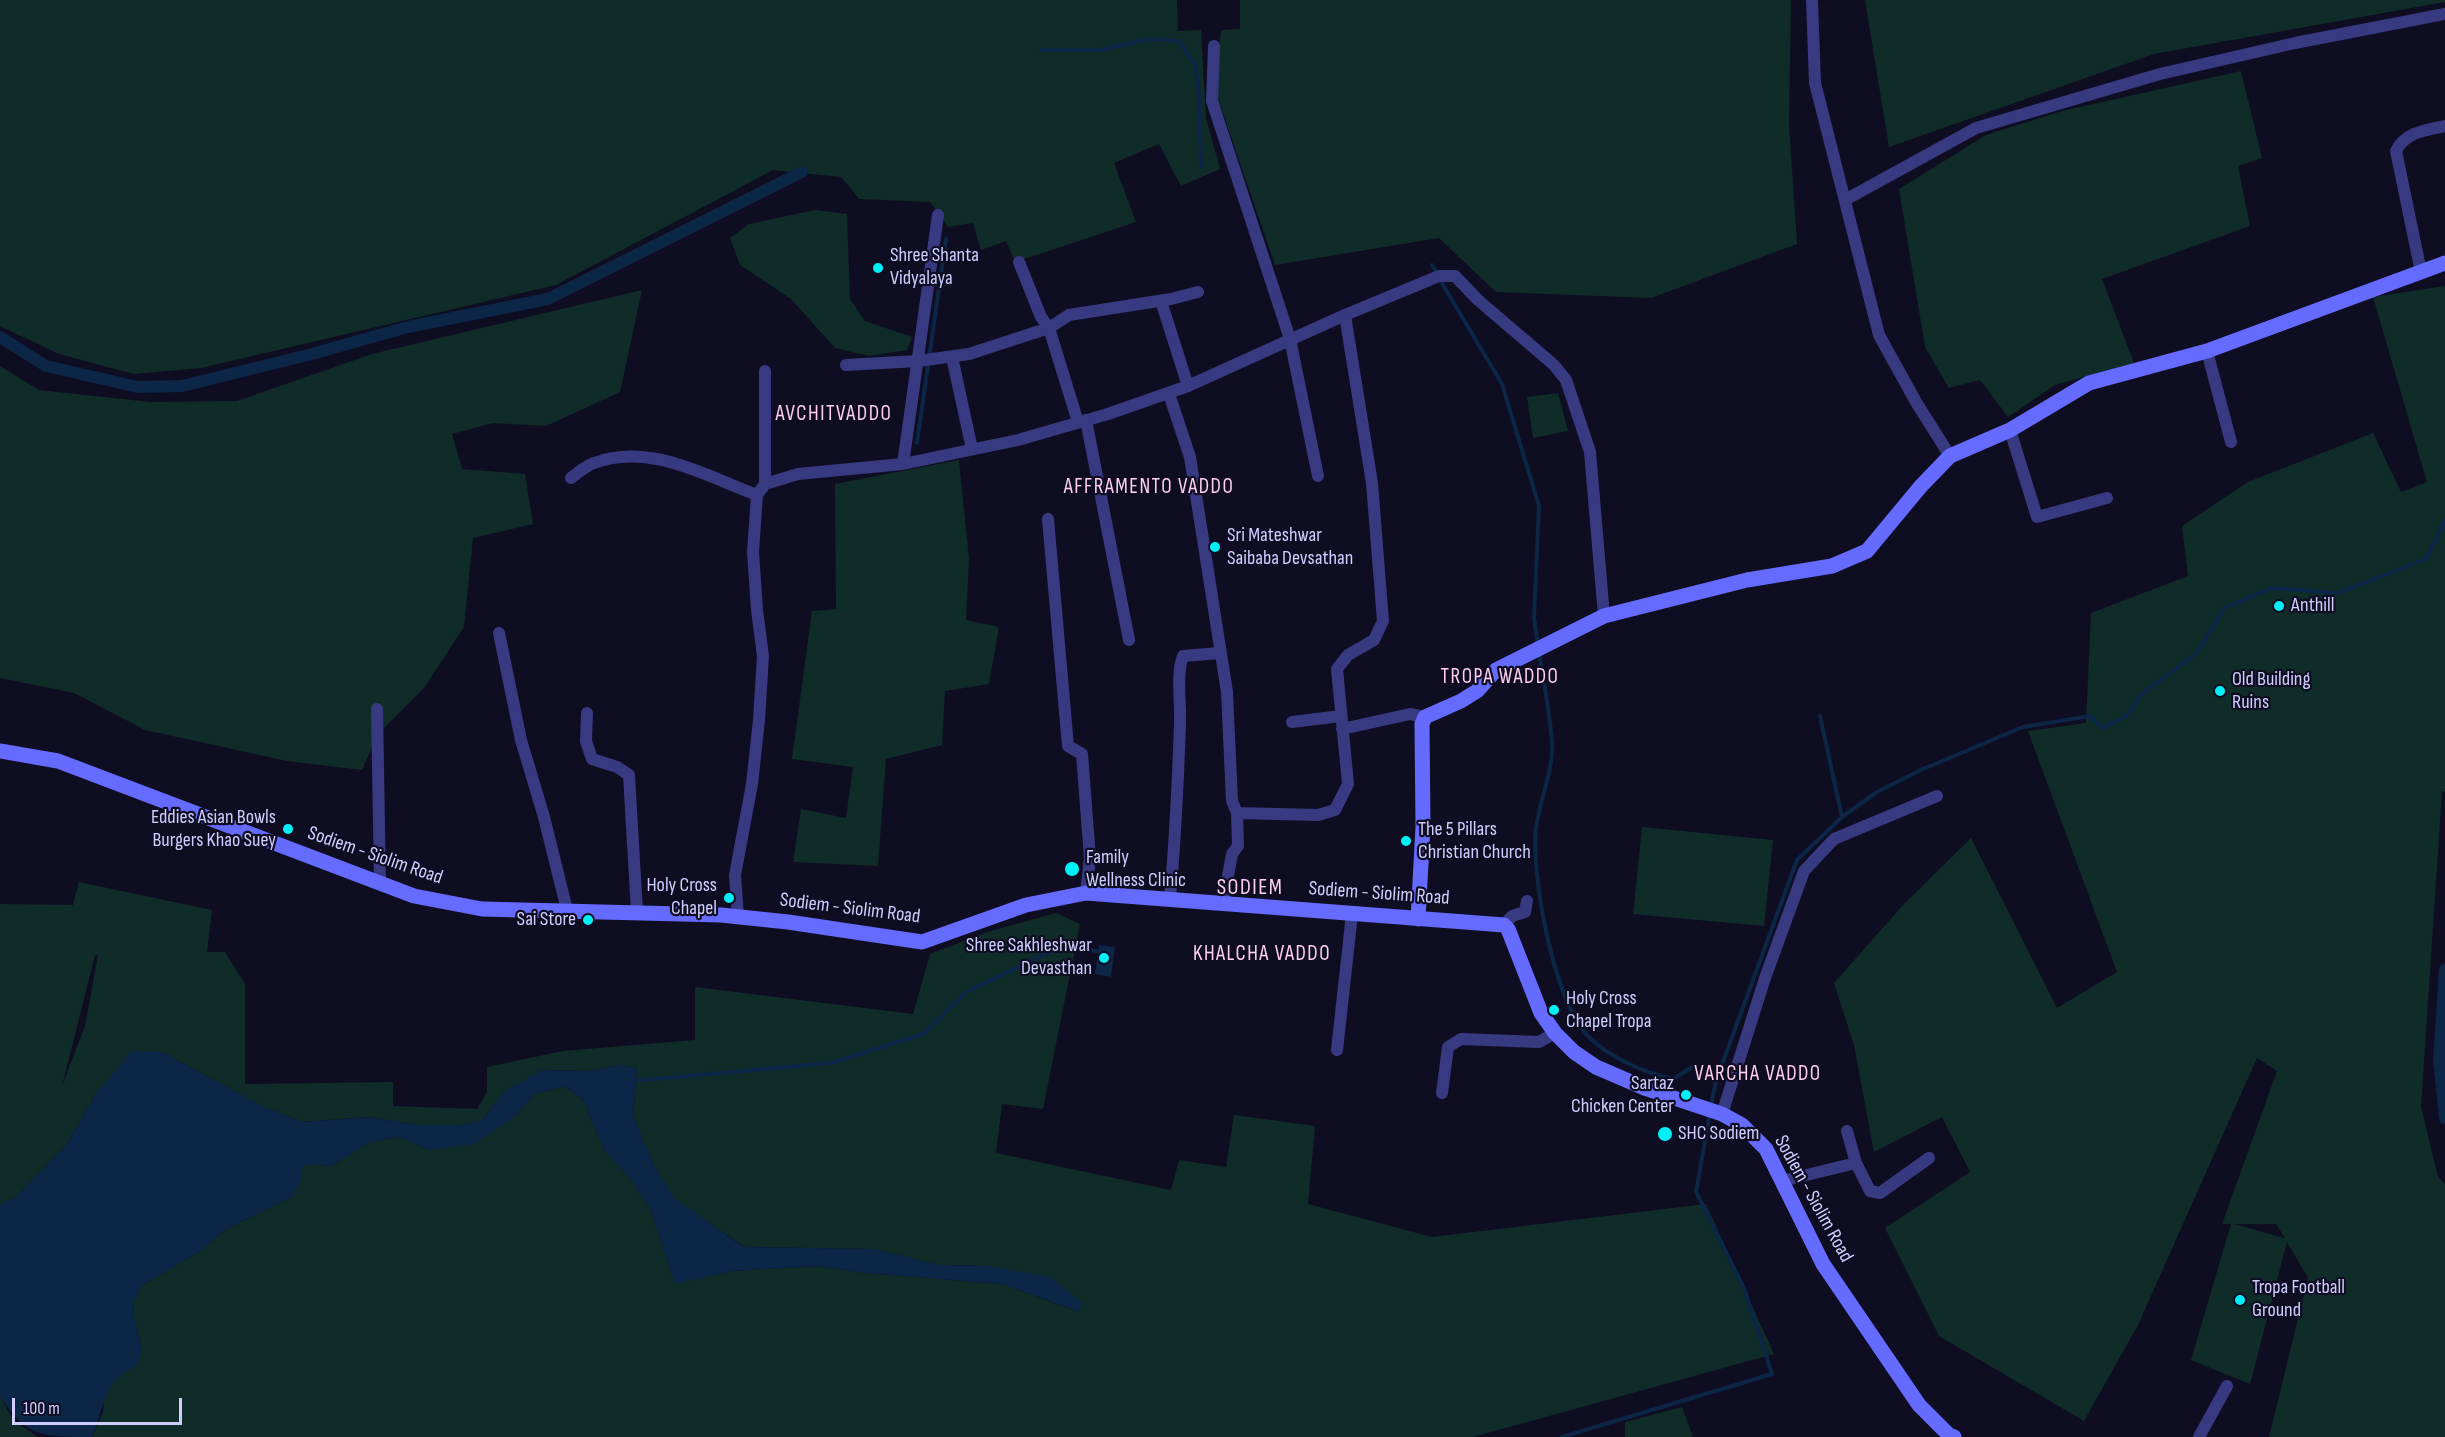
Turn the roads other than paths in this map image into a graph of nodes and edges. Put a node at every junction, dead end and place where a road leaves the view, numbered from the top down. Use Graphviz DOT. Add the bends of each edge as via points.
graph roads {
  1 [pos="1812,0"];
  2 [pos="2445,14"];
  3 [pos="1214,46"];
  4 [pos="2445,126"];
  5 [pos="1845,200"];
  6 [pos="939,215"];
  7 [pos="1019,262"];
  8 [pos="2445,263"];
  9 [pos="2421,272"];
  10 [pos="1198,291"];
  11 [pos="1161,300"];
  12 [pos="1345,315"];
  13 [pos="1049,328"];
  14 [pos="1290,339"];
  15 [pos="2207,351"];
  16 [pos="952,357"];
  17 [pos="918,361"];
  18 [pos="846,365"];
  19 [pos="765,371"];
  20 [pos="1188,386"];
  21 [pos="1169,394"];
  22 [pos="1082,421"];
  23 [pos="2010,430"];
  24 [pos="2230,442"];
  25 [pos="972,449"];
  26 [pos="1950,456"];
  27 [pos="903,464"];
  28 [pos="1318,476"];
  29 [pos="571,478"];
  30 [pos="765,484"];
  31 [pos="757,495"];
  32 [pos="2107,498"];
  33 [pos="1048,519"];
  34 [pos="1604,616"];
  35 [pos="499,633"];
  36 [pos="1129,640"];
  37 [pos="1219,653"];
  38 [pos="377,709"];
  39 [pos="587,713"];
  40 [pos="1341,716"];
  41 [pos="1425,717"];
  42 [pos="1292,722"];
  43 [pos="1342,729"];
  44 [pos="0,750"];
  45 [pos="1937,796"];
  46 [pos="1237,813"];
  47 [pos="380,883"];
  48 [pos="1086,894"];
  49 [pos="1170,900"];
  50 [pos="1527,901"];
  51 [pos="1223,903"];
  52 [pos="567,910"];
  53 [pos="638,912"];
  54 [pos="1352,914"];
  55 [pos="738,917"];
  56 [pos="1418,919"];
  57 [pos="1504,925"];
  58 [pos="1555,1034"];
  59 [pos="1337,1050"];
  60 [pos="1442,1093"];
  61 [pos="1714,1112"];
  62 [pos="1847,1131"];
  63 [pos="1929,1158"];
  64 [pos="1856,1163"];
  65 [pos="1782,1181"];
  66 [pos="2227,1386"];
  67 [pos="1954,1437"];
  68 [pos="2199,1437"];
  1 -- 5 [label="street" via="1815,83"];
  2 -- 5 [label="street" via="2160,74 1976,128"];
  3 -- 14 [label="street" via="1212,101"];
  4 -- 9 [label="street" via="2411,135 2396,151"];
  5 -- 26 [label="street" via="1879,335"];
  6 -- 17 [label="street"];
  7 -- 13 [label="street"];
  8 -- 9 [label="main road"];
  9 -- 15 [label="main road"];
  10 -- 11 [label="street"];
  11 -- 13 [label="street" via="1069,315"];
  11 -- 20 [label="street"];
  12 -- 14 [label="street"];
  12 -- 34 [label="street" via="1439,276 1455,276 1554,365 1566,380 1590,452"];
  12 -- 40 [label="street" via="1372,483 1383,621 1374,640 1348,655 1337,669"];
  13 -- 16 [label="street"];
  13 -- 22 [label="street"];
  14 -- 20 [label="street"];
  14 -- 28 [label="street"];
  15 -- 23 [label="main road" via="2089,383"];
  15 -- 24 [label="street"];
  16 -- 17 [label="street"];
  16 -- 25 [label="street"];
  17 -- 18 [label="street"];
  17 -- 27 [label="street"];
  19 -- 30 [label="street"];
  20 -- 21 [label="street"];
  21 -- 22 [label="street"];
  21 -- 37 [label="street" via="1190,457"];
  22 -- 25 [label="street"];
  22 -- 36 [label="street"];
  23 -- 26 [label="main road"];
  23 -- 32 [label="street" via="2037,517"];
  25 -- 27 [label="street"];
  26 -- 34 [label="main road" via="1867,551 1832,566 1747,580"];
  27 -- 30 [label="street" via="798,474"];
  29 -- 31 [label="street" via="591,464 615,457 656,457"];
  30 -- 31 [label="street"];
  31 -- 55 [label="street" via="753,552 763,656 752,784 735,875"];
  33 -- 48 [label="street" via="1068,746 1082,754 1090,858"];
  34 -- 41 [label="main road" via="1496,670 1477,691"];
  35 -- 52 [label="street" via="521,740"];
  37 -- 46 [label="street" via="1231,729 1232,801"];
  37 -- 49 [label="street" via="1182,656 1179,666 1178,810"];
  38 -- 47 [label="street"];
  39 -- 53 [label="street" via="586,741 592,759 628,775"];
  40 -- 42 [label="street"];
  40 -- 43 [label="street"];
  41 -- 43 [label="street" via="1410,714"];
  41 -- 56 [label="main road"];
  43 -- 46 [label="street" via="1348,784 1335,810 1318,815"];
  44 -- 47 [label="main road, Sodiem - Siolim Road" via="58,761"];
  45 -- 61 [label="street" via="1834,839 1804,871"];
  46 -- 51 [label="street" via="1238,846 1232,854"];
  47 -- 52 [label="main road, Sodiem - Siolim Road" via="414,896 482,909"];
  48 -- 49 [label="main road, Sodiem - Siolim Road"];
  48 -- 55 [label="main road, Sodiem - Siolim Road" via="1026,905 922,942"];
  49 -- 51 [label="main road, Sodiem - Siolim Road"];
  50 -- 57 [label="street" via="1525,912 1512,916"];
  51 -- 54 [label="main road, Sodiem - Siolim Road"];
  52 -- 53 [label="main road, Sodiem - Siolim Road"];
  53 -- 55 [label="main road, Sodiem - Siolim Road"];
  54 -- 56 [label="main road, Sodiem - Siolim Road"];
  54 -- 59 [label="street"];
  56 -- 57 [label="main road, Sodiem - Siolim Road"];
  57 -- 58 [label="main road, Sodiem - Siolim Road" via="1541,1013"];
  58 -- 60 [label="street" via="1539,1042 1461,1039 1448,1047"];
  58 -- 61 [label="main road, Sodiem - Siolim Road" via="1596,1067"];
  61 -- 65 [label="main road, Sodiem - Siolim Road" via="1742,1125 1766,1149"];
  62 -- 64 [label="street"];
  63 -- 64 [label="street" via="1880,1193 1870,1191"];
  64 -- 65 [label="street"];
  65 -- 67 [label="main road, Sodiem - Siolim Road" via="1829,1274 1919,1405"];
  66 -- 68 [label="street"];
}
